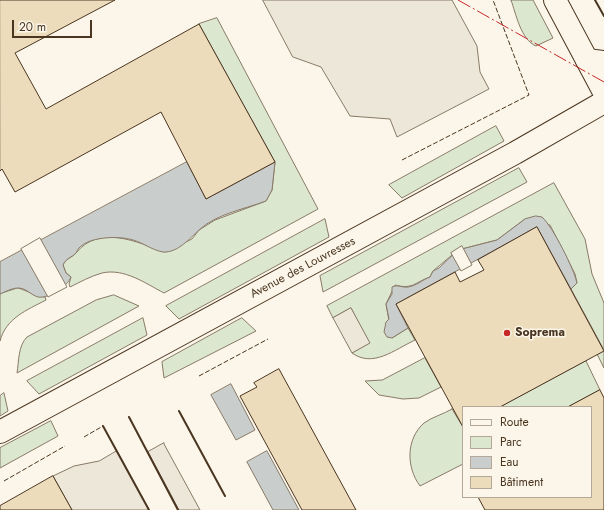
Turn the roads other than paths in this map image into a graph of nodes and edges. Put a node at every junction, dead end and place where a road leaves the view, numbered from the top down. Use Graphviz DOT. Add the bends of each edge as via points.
graph roads {
  1 [pos="555,0"];
  2 [pos="596,61"];
  3 [pos="604,92"];
  4 [pos="604,102"];
  5 [pos="0,432"];
  1 -- 2 [label="street"];
  2 -- 3 [label="street"];
  4 -- 5 [label="street, Avenue des Louvresses"];
}
